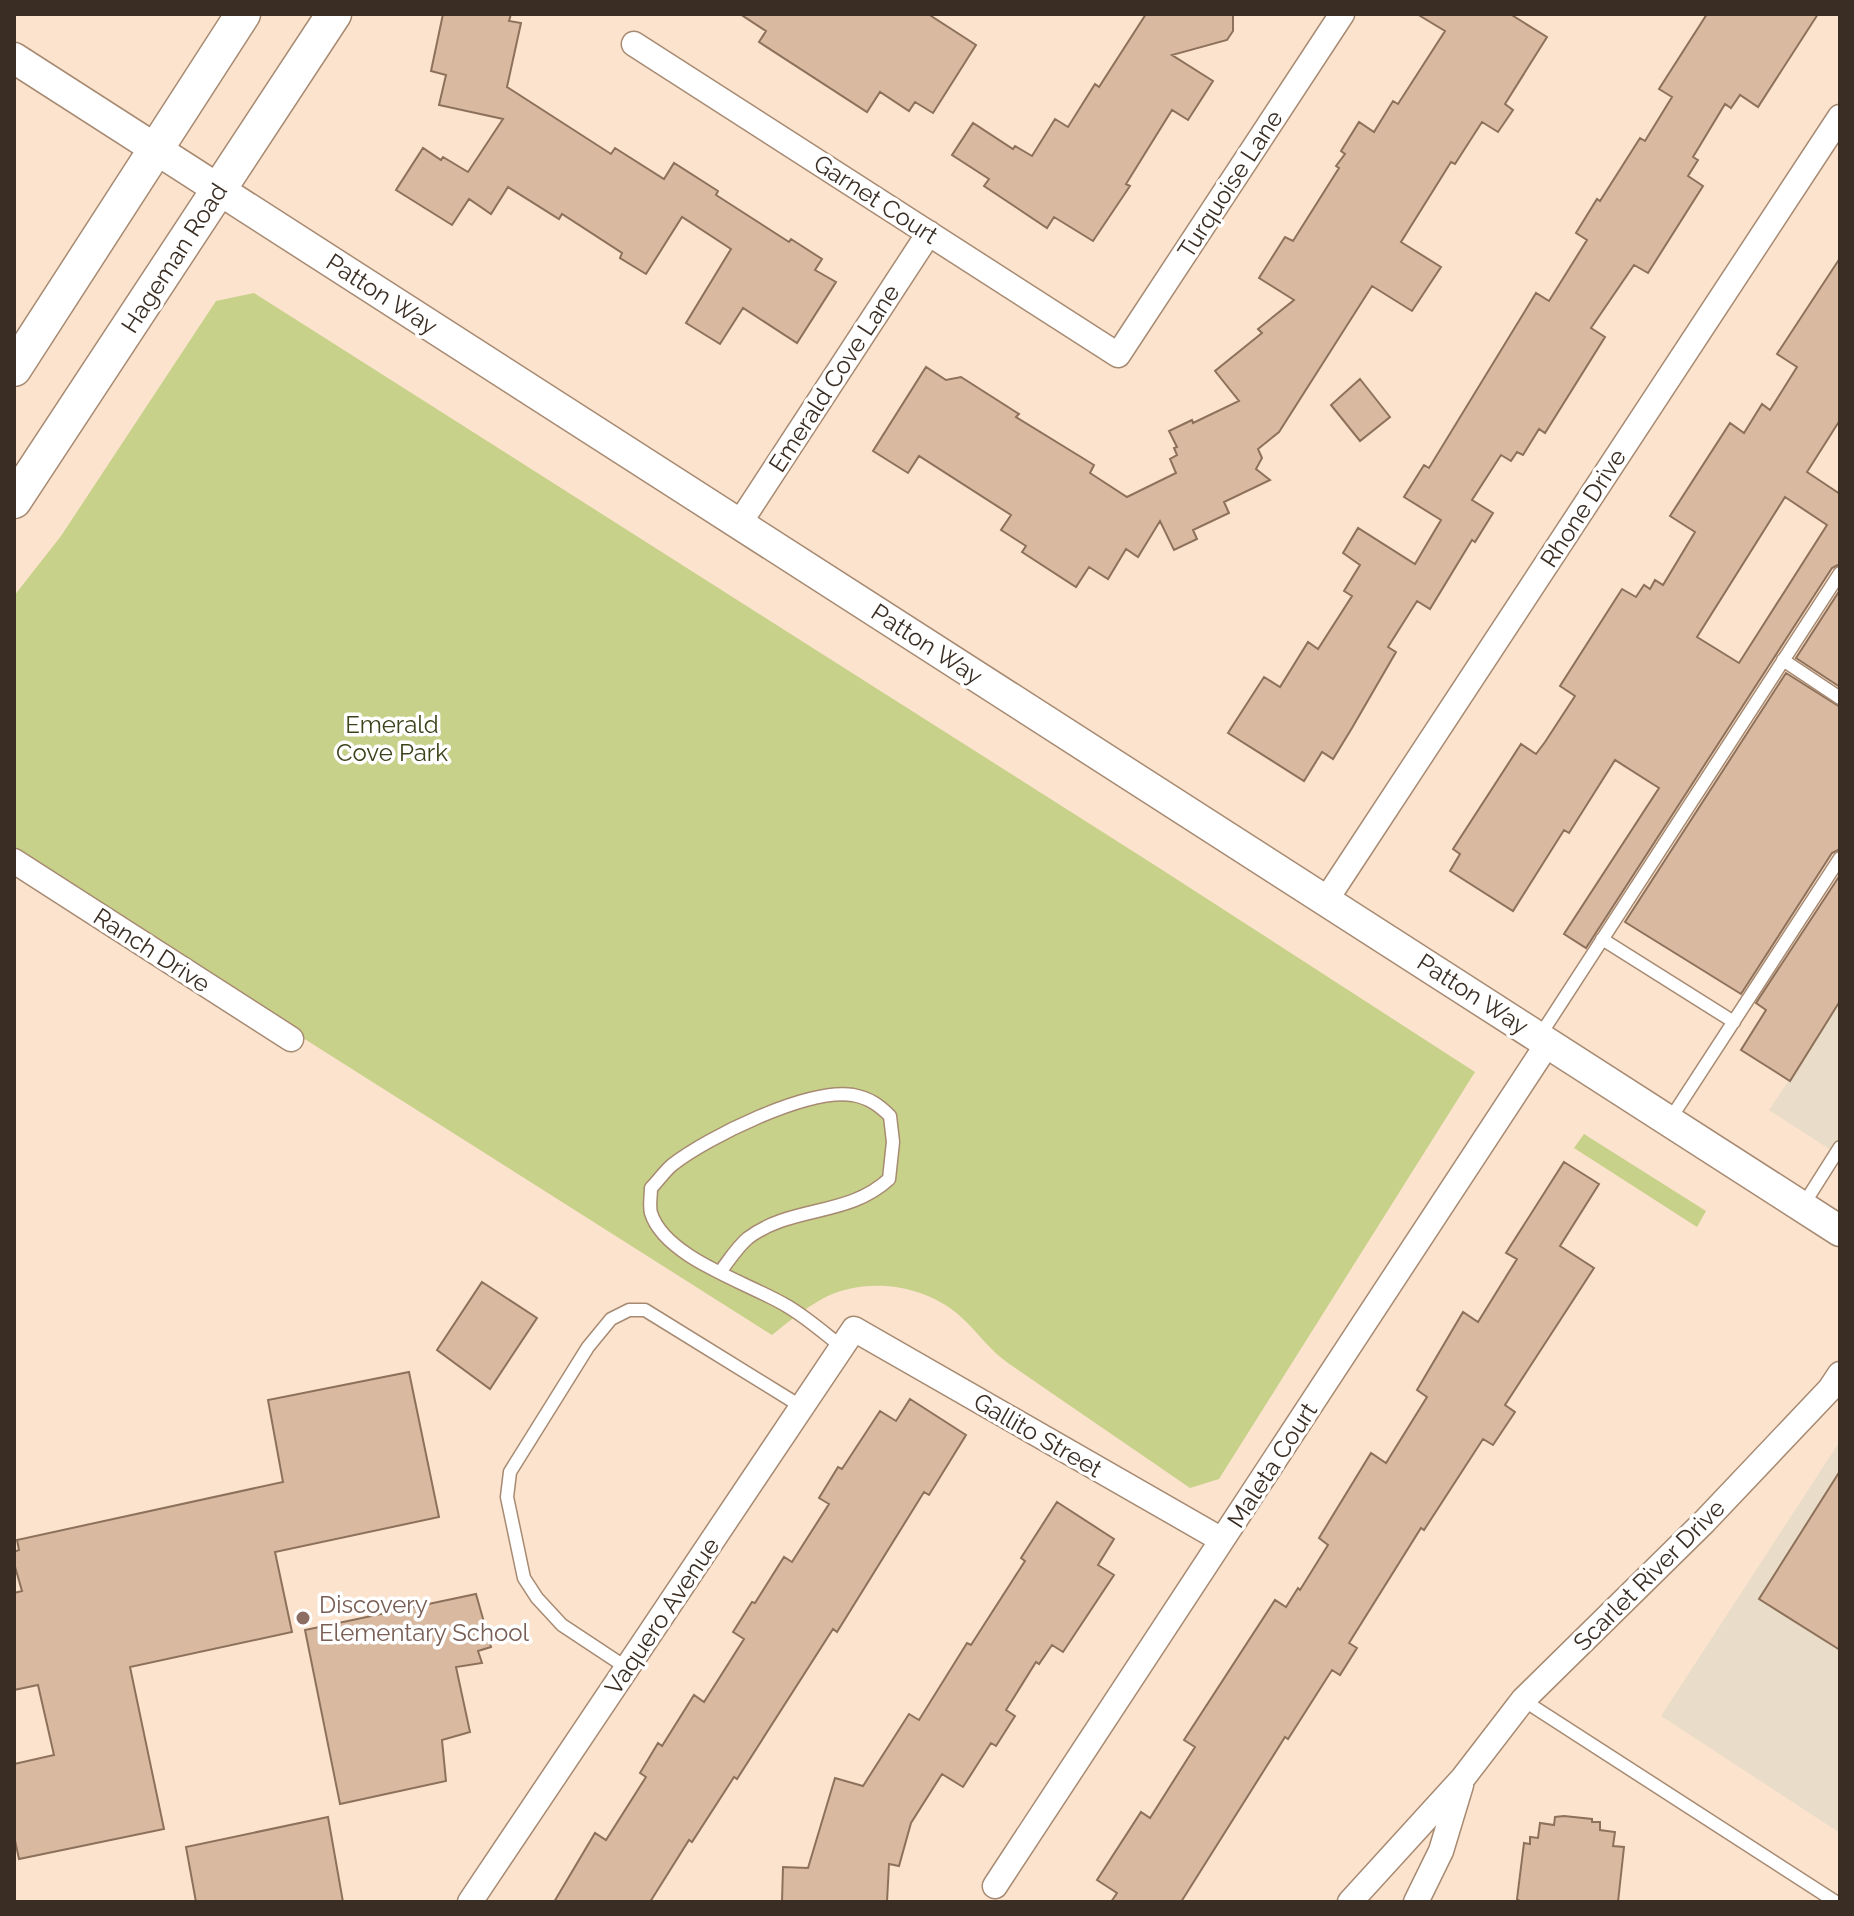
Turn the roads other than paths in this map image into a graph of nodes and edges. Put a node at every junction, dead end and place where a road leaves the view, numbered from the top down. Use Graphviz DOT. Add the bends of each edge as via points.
graph roads {
  1 [pos="243,14"];
  2 [pos="334,14"];
  3 [pos="1342,14"];
  4 [pos="634,44"];
  5 [pos="14,58"];
  6 [pos="1840,117"];
  7 [pos="154,149"];
  8 [pos="219,189"];
  9 [pos="929,233"];
  10 [pos="1118,355"];
  11 [pos="14,369"];
  12 [pos="14,501"];
  13 [pos="739,524"];
  14 [pos="1840,573"];
  15 [pos="1783,660"];
  16 [pos="1840,698"];
  17 [pos="1840,858"];
  18 [pos="14,861"];
  19 [pos="1326,900"];
  20 [pos="1602,939"];
  21 [pos="1734,1022"];
  22 [pos="291,1039"];
  23 [pos="1543,1040"];
  24 [pos="1669,1121"];
  25 [pos="1840,1147"];
  26 [pos="1802,1207"];
  27 [pos="1840,1231"];
  28 [pos="720,1272"];
  29 [pos="848,1338"];
  30 [pos="1840,1374"];
  31 [pos="802,1407"];
  32 [pos="1222,1540"];
  33 [pos="627,1668"];
  34 [pos="1523,1700"];
  35 [pos="1463,1778"];
  36 [pos="995,1886"];
  37 [pos="470,1902"];
  38 [pos="1350,1902"];
  39 [pos="1416,1902"];
  40 [pos="1836,1902"];
  1 -- 7 [label="main road"];
  2 -- 8 [label="main road, Hageman Road"];
  3 -- 10 [label="street, Turquoise Lane"];
  4 -- 9 [label="street, Garnet Court"];
  5 -- 7 [label="street, Patton Way"];
  6 -- 19 [label="street, Rhone Drive"];
  7 -- 8 [label="street, Patton Way"];
  7 -- 11 [label="main road"];
  8 -- 12 [label="main road, Hageman Road"];
  8 -- 13 [label="street, Patton Way"];
  9 -- 10 [label="street, Garnet Court"];
  9 -- 13 [label="street, Emerald Cove Lane"];
  13 -- 19 [label="street, Patton Way"];
  14 -- 15 [label="lane"];
  15 -- 16 [label="lane"];
  15 -- 20 [label="lane"];
  17 -- 21 [label="lane"];
  18 -- 22 [label="street, Ranch Drive"];
  19 -- 23 [label="street, Patton Way"];
  20 -- 21 [label="lane"];
  20 -- 23 [label="lane"];
  21 -- 24 [label="lane"];
  23 -- 24 [label="street, Patton Way"];
  23 -- 32 [label="street, Maleta Court"];
  24 -- 26 [label="street, Patton Way"];
  25 -- 26 [label="lane"];
  26 -- 27 [label="street, Patton Way"];
  28 -- 28 [label="lane" via="674,1244 650,1211 651,1188 671,1166 753,1117 822,1097 852,1095 875,1102 890,1116 889,1179 882,1186 851,1204 789,1217 747,1239"];
  28 -- 29 [label="lane"];
  29 -- 31 [label="street, Vaquero Avenue"];
  29 -- 32 [label="street, Gallito Street"];
  30 -- 34 [label="street, Scarlet River Drive" via="1704,1522"];
  31 -- 33 [label="street, Vaquero Avenue"];
  31 -- 33 [label="lane" via="645,1310 629,1310 611,1319 588,1347 510,1472 507,1497 524,1578 537,1598 562,1625"];
  32 -- 36 [label="street, Maleta Court"];
  33 -- 37 [label="street, Vaquero Avenue"];
  34 -- 35 [label="street, Scarlet River Drive"];
  34 -- 40 [label="lane"];
  35 -- 38 [label="street, Scarlet River Drive"];
  35 -- 39 [label="street, Scarlet River Drive" via="1441,1851"];
}
